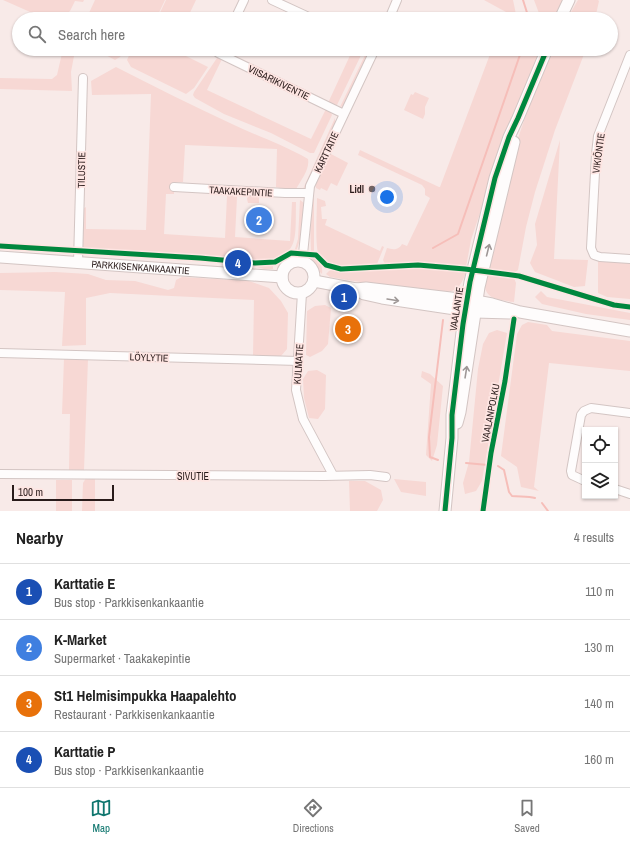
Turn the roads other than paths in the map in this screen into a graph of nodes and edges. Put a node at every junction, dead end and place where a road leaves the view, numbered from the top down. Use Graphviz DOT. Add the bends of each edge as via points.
graph roads {
  1 [pos="244,0"];
  2 [pos="272,0"];
  3 [pos="398,0"];
  4 [pos="569,0"];
  5 [pos="238,12"];
  6 [pos="298,12"];
  7 [pos="392,12"];
  8 [pos="563,12"];
  9 [pos="630,55"];
  10 [pos="222,56"];
  11 [pos="371,56"];
  12 [pos="543,56"];
  13 [pos="83,78"];
  14 [pos="344,114"];
  15 [pos="174,187"];
  16 [pos="308,193"];
  17 [pos="0,258"];
  18 [pos="630,259"];
  19 [pos="78,262"];
  20 [pos="304,262"];
  21 [pos="282,277"];
  22 [pos="314,281"];
  23 [pos="302,293"];
  24 [pos="470,306"];
  25 [pos="630,331"];
  26 [pos="0,353"];
  27 [pos="298,361"];
  28 [pos="630,413"];
  29 [pos="0,474"];
  30 [pos="333,475"];
  31 [pos="386,477"];
  32 [pos="582,480"];
  33 [pos="618,490"];
  34 [pos="630,494"];
  35 [pos="445,511"];
  1 -- 5 [label="street"];
  2 -- 6 [label="street"];
  3 -- 7 [label="street"];
  4 -- 8 [label="main road"];
  9 -- 18 [label="street, VIKIÖNTIE" via="598,136 591,248 594,255 600,257"];
  10 -- 14 [label="street, VIISARIKIVENTIE"];
  11 -- 14 [label="street, KARTTATIE"];
  12 -- 24 [label="main road, VAALANTIE" via="518,118 482,271"];
  13 -- 19 [label="street, TILUSTIE"];
  14 -- 16 [label="street, KARTTATIE"];
  15 -- 16 [label="street, TAAKAKEPINTIE"];
  16 -- 20 [label="street, KARTTATIE"];
  17 -- 19 [label="main road, PARKKISENKANKAANTIE"];
  19 -- 21 [label="main road, PARKKISENKANKAANTIE"];
  20 -- 21 [label="main road" via="298,261 286,267"];
  20 -- 22 [label="main road" via="313,271"];
  21 -- 23 [label="main road" via="289,290"];
  22 -- 23 [label="main road" via="311,288"];
  22 -- 24 [label="main road" via="356,289 364,294 382,298"];
  23 -- 27 [label="street, KULMATIE"];
  24 -- 25 [label="main road" via="497,305 520,312"];
  24 -- 35 [label="main road, VAALANTIE" via="452,415"];
  26 -- 27 [label="street, LÖYLYTIE"];
  27 -- 30 [label="street, KULMATIE" via="296,390 304,419"];
  28 -- 32 [label="street" via="591,408 584,411 571,471 572,475"];
  29 -- 30 [label="street, SIVUTIE"];
  30 -- 31 [label="street, SIVUTIE"];
  33 -- 34 [label="street"];
}
